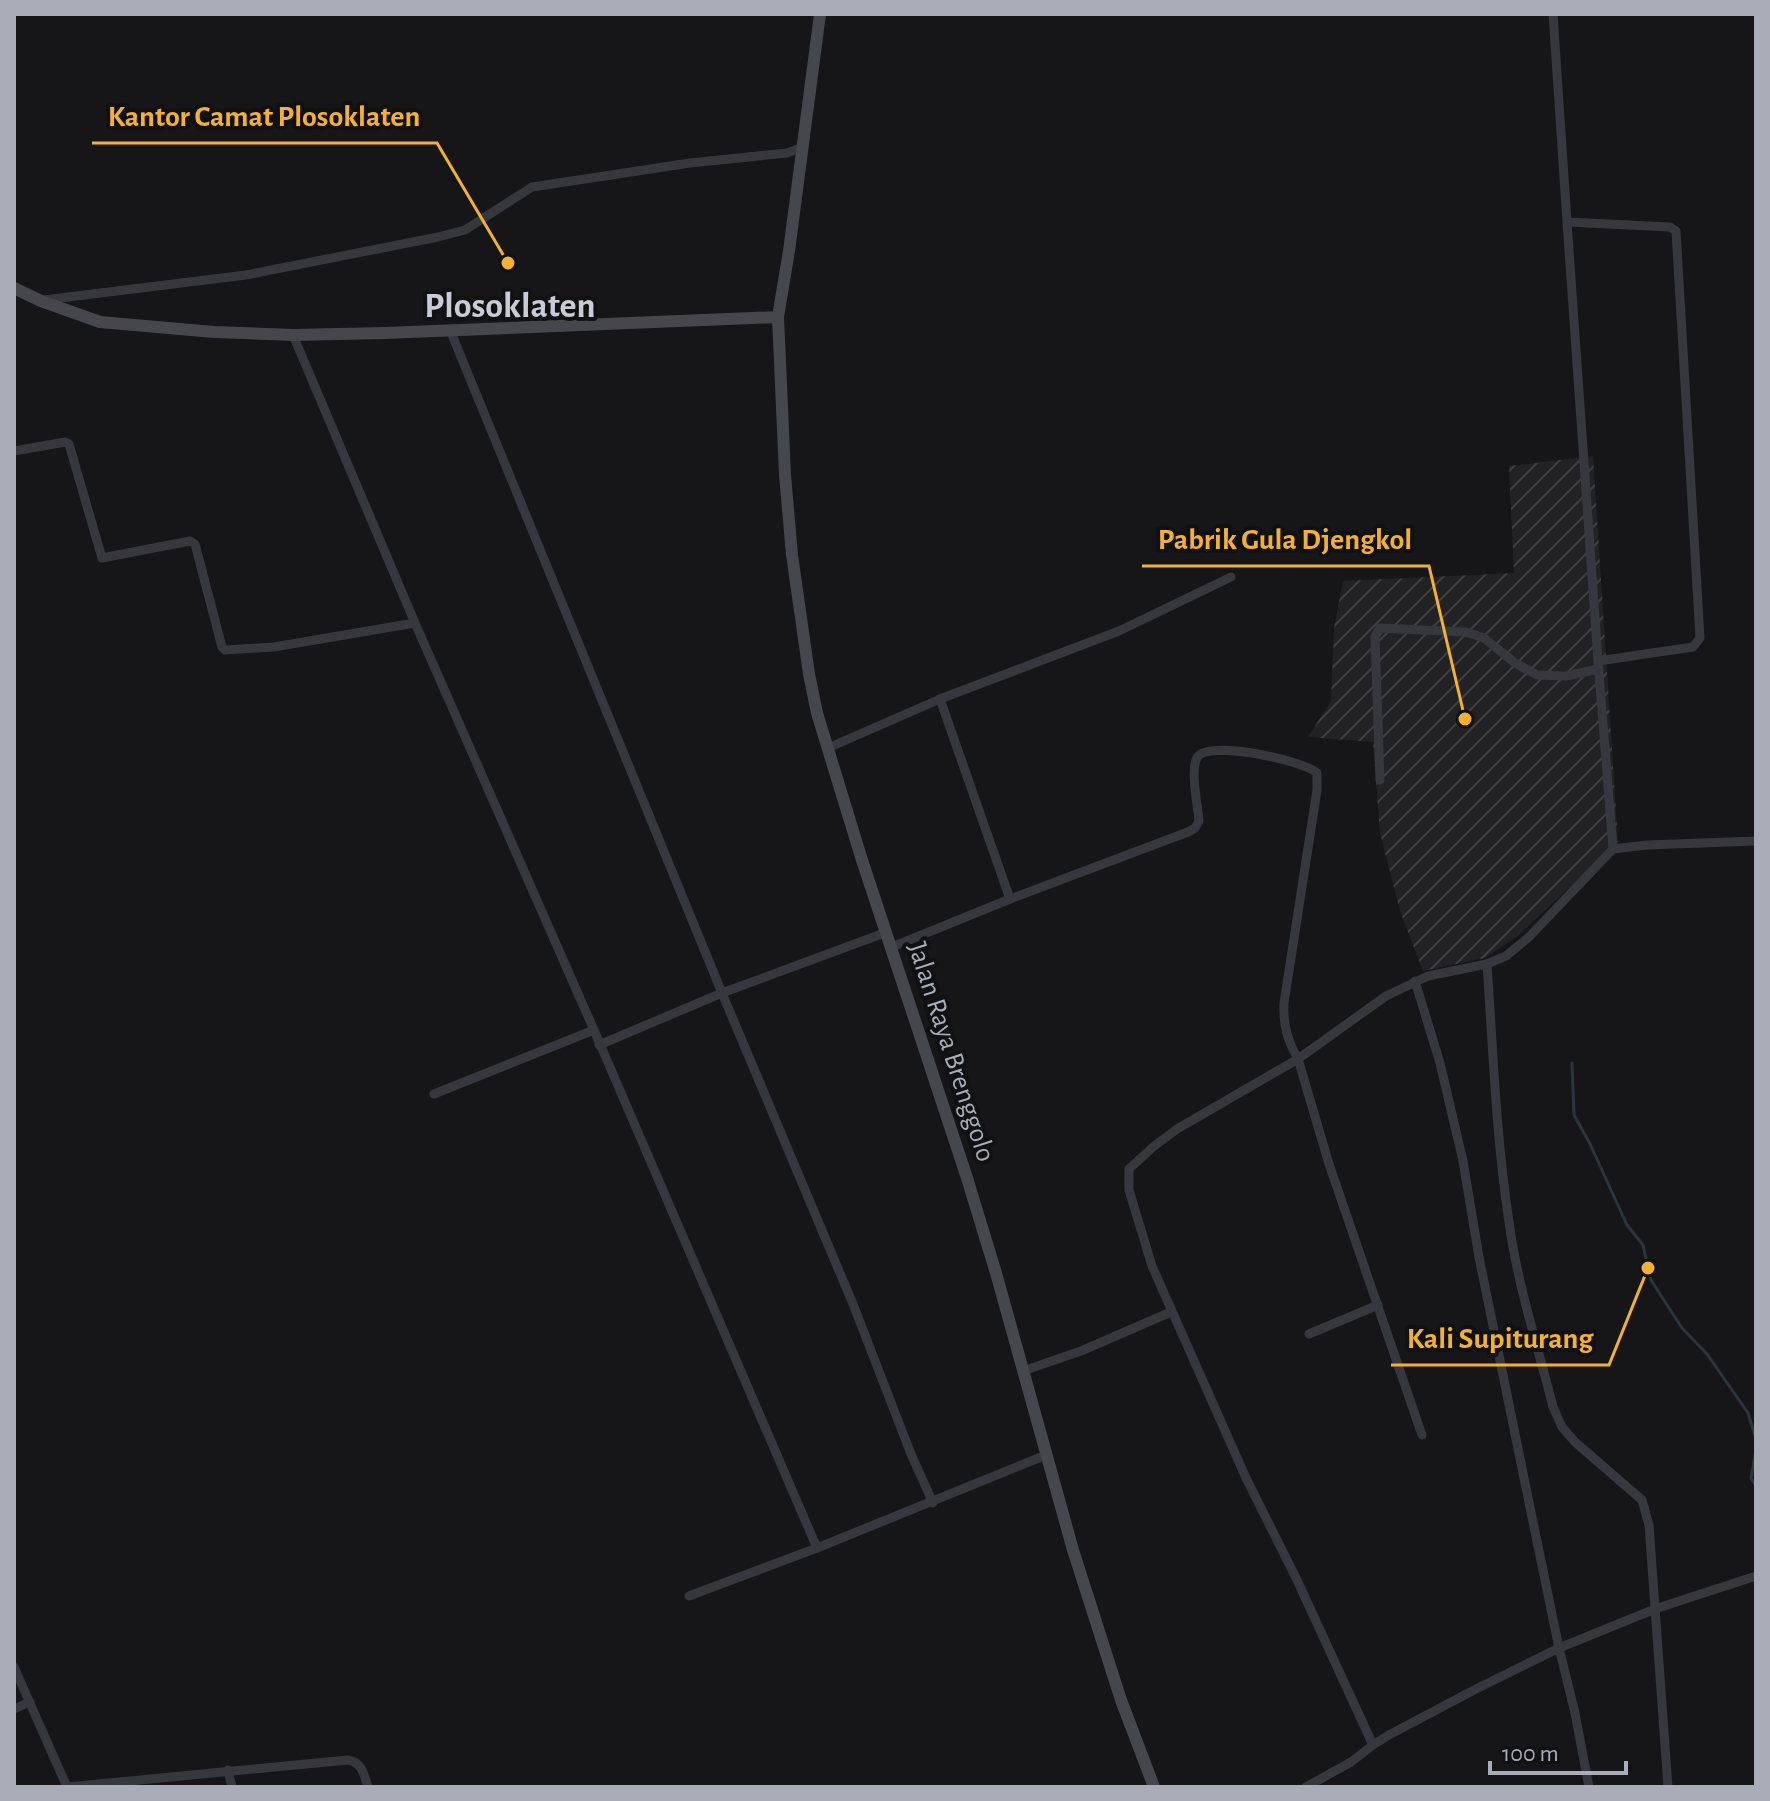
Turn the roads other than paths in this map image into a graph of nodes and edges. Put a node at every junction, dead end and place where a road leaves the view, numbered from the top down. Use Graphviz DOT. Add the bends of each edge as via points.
graph roads {
  1 [pos="820,14"];
  2 [pos="1553,14"];
  3 [pos="803,147"];
  4 [pos="1567,222"];
  5 [pos="14,288"];
  6 [pos="41,301"];
  7 [pos="778,317"];
  8 [pos="450,330"];
  9 [pos="293,335"];
  10 [pos="14,451"];
  11 [pos="1231,577"];
  12 [pos="415,623"];
  13 [pos="1598,665"];
  14 [pos="940,699"];
  15 [pos="828,748"];
  16 [pos="1380,780"];
  17 [pos="1756,841"];
  18 [pos="1613,849"];
  19 [pos="1010,899"];
  20 [pos="887,932"];
  21 [pos="892,947"];
  22 [pos="1487,964"];
  23 [pos="1415,981"];
  24 [pos="722,993"];
  25 [pos="594,1030"];
  26 [pos="599,1045"];
  27 [pos="1298,1059"];
  28 [pos="434,1094"];
  29 [pos="1378,1305"];
  30 [pos="1171,1312"];
  31 [pos="1309,1334"];
  32 [pos="1535,1337"];
  33 [pos="1498,1344"];
  34 [pos="1023,1371"];
  35 [pos="1422,1435"];
  36 [pos="1046,1455"];
  37 [pos="933,1503"];
  38 [pos="817,1548"];
  39 [pos="1756,1576"];
  40 [pos="689,1596"];
  41 [pos="1655,1609"];
  42 [pos="1559,1648"];
  43 [pos="14,1667"];
  44 [pos="30,1702"];
  45 [pos="14,1709"];
  46 [pos="1373,1745"];
  47 [pos="228,1770"];
  48 [pos="67,1787"];
  49 [pos="232,1787"];
  50 [pos="368,1787"];
  51 [pos="1154,1787"];
  52 [pos="1306,1787"];
  53 [pos="1589,1787"];
  54 [pos="1668,1787"];
  1 -- 3 [label="main road, Jalan Raya Brenggolo"];
  2 -- 4 [label="street"];
  3 -- 6 [label="street" via="532,187 465,230 438,237 246,275"];
  3 -- 7 [label="main road, Jalan Raya Brenggolo"];
  4 -- 13 [label="street"];
  4 -- 13 [label="street" via="1676,231 1700,638 1693,647"];
  5 -- 6 [label="main road"];
  6 -- 9 [label="main road" via="100,322"];
  7 -- 8 [label="main road"];
  7 -- 15 [label="main road, Jalan Raya Brenggolo" via="792,555 809,674"];
  8 -- 9 [label="main road"];
  8 -- 24 [label="street"];
  9 -- 12 [label="street"];
  10 -- 12 [label="street" via="69,444 102,558 195,544 225,650"];
  11 -- 14 [label="street" via="1119,631"];
  12 -- 25 [label="street"];
  13 -- 16 [label="street" via="1566,676 1537,675 1484,638 1466,632 1380,628 1375,637"];
  13 -- 18 [label="street"];
  14 -- 15 [label="street"];
  14 -- 19 [label="street"];
  15 -- 20 [label="main road, Jalan Raya Brenggolo"];
  17 -- 18 [label="street"];
  18 -- 22 [label="street" via="1518,947"];
  19 -- 21 [label="street"];
  19 -- 27 [label="street" via="1195,828 1199,821 1194,767 1201,752 1252,754 1310,767 1317,773 1317,790 1283,1023"];
  20 -- 21 [label="main road, Jalan Raya Brenggolo"];
  20 -- 24 [label="street"];
  21 -- 34 [label="main road, Jalan Raya Brenggolo"];
  22 -- 23 [label="street"];
  22 -- 32 [label="street" via="1509,1223"];
  23 -- 27 [label="street"];
  23 -- 33 [label="street" via="1463,1161"];
  24 -- 26 [label="street"];
  24 -- 37 [label="street"];
  25 -- 26 [label="street"];
  25 -- 28 [label="street"];
  26 -- 38 [label="street"];
  27 -- 29 [label="street"];
  27 -- 30 [label="street" via="1177,1129 1129,1169 1133,1205"];
  29 -- 31 [label="street"];
  29 -- 35 [label="street"];
  30 -- 34 [label="street"];
  30 -- 46 [label="street"];
  32 -- 33 [label="street"];
  32 -- 41 [label="street" via="1562,1427 1642,1500"];
  33 -- 42 [label="street"];
  34 -- 36 [label="main road, Jalan Raya Brenggolo"];
  36 -- 37 [label="street"];
  36 -- 51 [label="main road, Jalan Raya Brenggolo" via="1112,1672"];
  37 -- 38 [label="street"];
  38 -- 40 [label="street"];
  39 -- 41 [label="street"];
  41 -- 42 [label="street"];
  41 -- 54 [label="street"];
  42 -- 46 [label="street"];
  42 -- 53 [label="street"];
  43 -- 44 [label="street"];
  44 -- 45 [label="street"];
  44 -- 48 [label="street"];
  46 -- 52 [label="street"];
  47 -- 48 [label="street"];
  47 -- 49 [label="street"];
  47 -- 50 [label="street" via="353,1760"];
}
